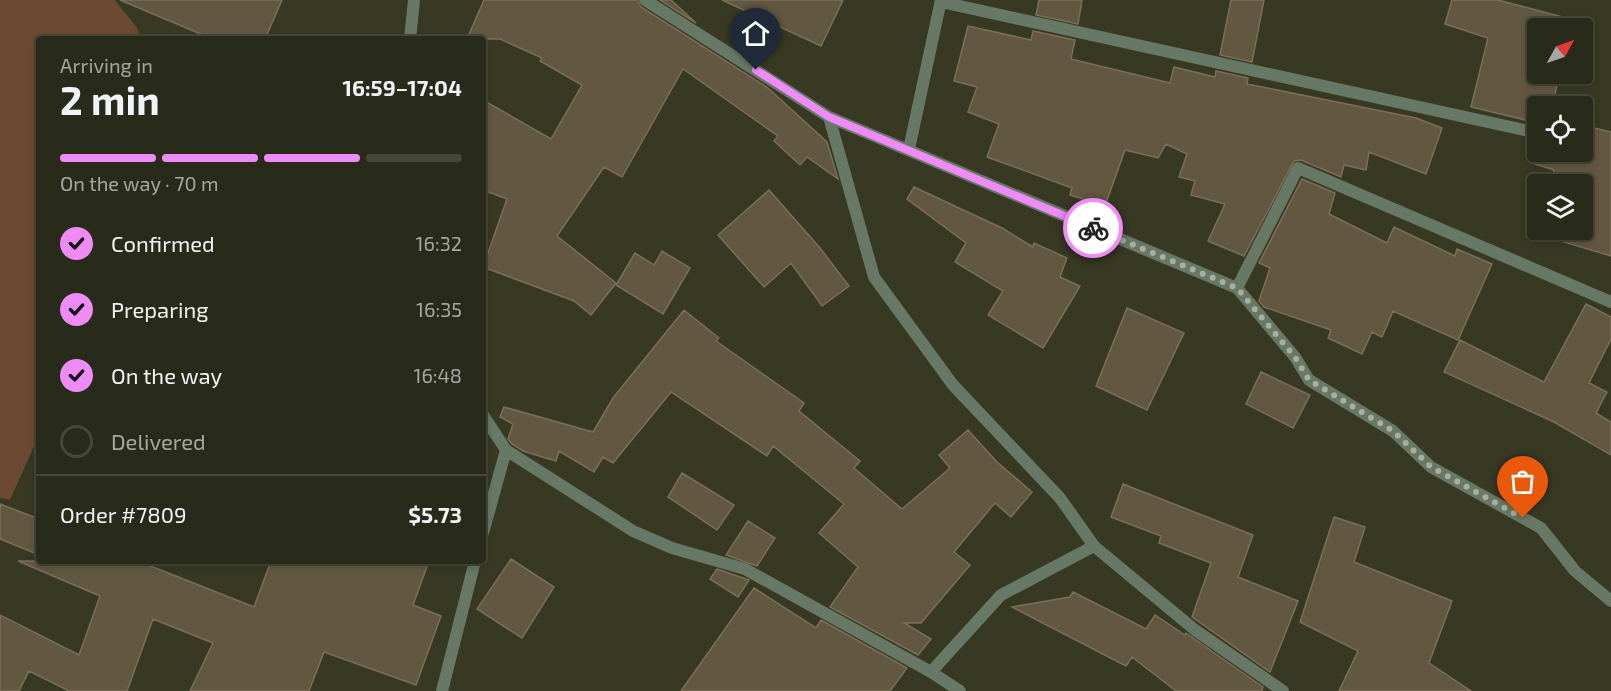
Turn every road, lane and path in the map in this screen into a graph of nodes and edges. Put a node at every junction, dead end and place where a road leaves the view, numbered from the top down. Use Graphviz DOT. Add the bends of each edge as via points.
graph roads {
  1 [pos="414,0"];
  2 [pos="645,0"];
  3 [pos="941,1"];
  4 [pos="410,36"];
  5 [pos="829,117"];
  6 [pos="1527,131"];
  7 [pos="909,149"];
  8 [pos="1237,288"];
  9 [pos="1611,302"];
  10 [pos="486,420"];
  11 [pos="506,450"];
  12 [pos="486,522"];
  13 [pos="1094,546"];
  14 [pos="474,564"];
  15 [pos="1611,601"];
  16 [pos="931,672"];
  17 [pos="442,691"];
  18 [pos="960,691"];
  19 [pos="1283,691"];
  1 -- 4 [label="street"];
  2 -- 5 [label="street"];
  3 -- 6 [label="street"];
  3 -- 7 [label="street"];
  5 -- 7 [label="street"];
  5 -- 13 [label="street" via="874,277 953,385 1060,498"];
  7 -- 8 [label="street"];
  8 -- 9 [label="street" via="1298,168"];
  8 -- 15 [label="street" via="1295,357 1309,380 1393,431 1431,467 1541,528 1575,571"];
  10 -- 11 [label="street"];
  11 -- 12 [label="street"];
  11 -- 16 [label="street" via="633,531 672,548 746,569"];
  13 -- 16 [label="street" via="1001,595"];
  13 -- 19 [label="street" via="1195,630"];
  14 -- 17 [label="street"];
  16 -- 18 [label="street"];
}
